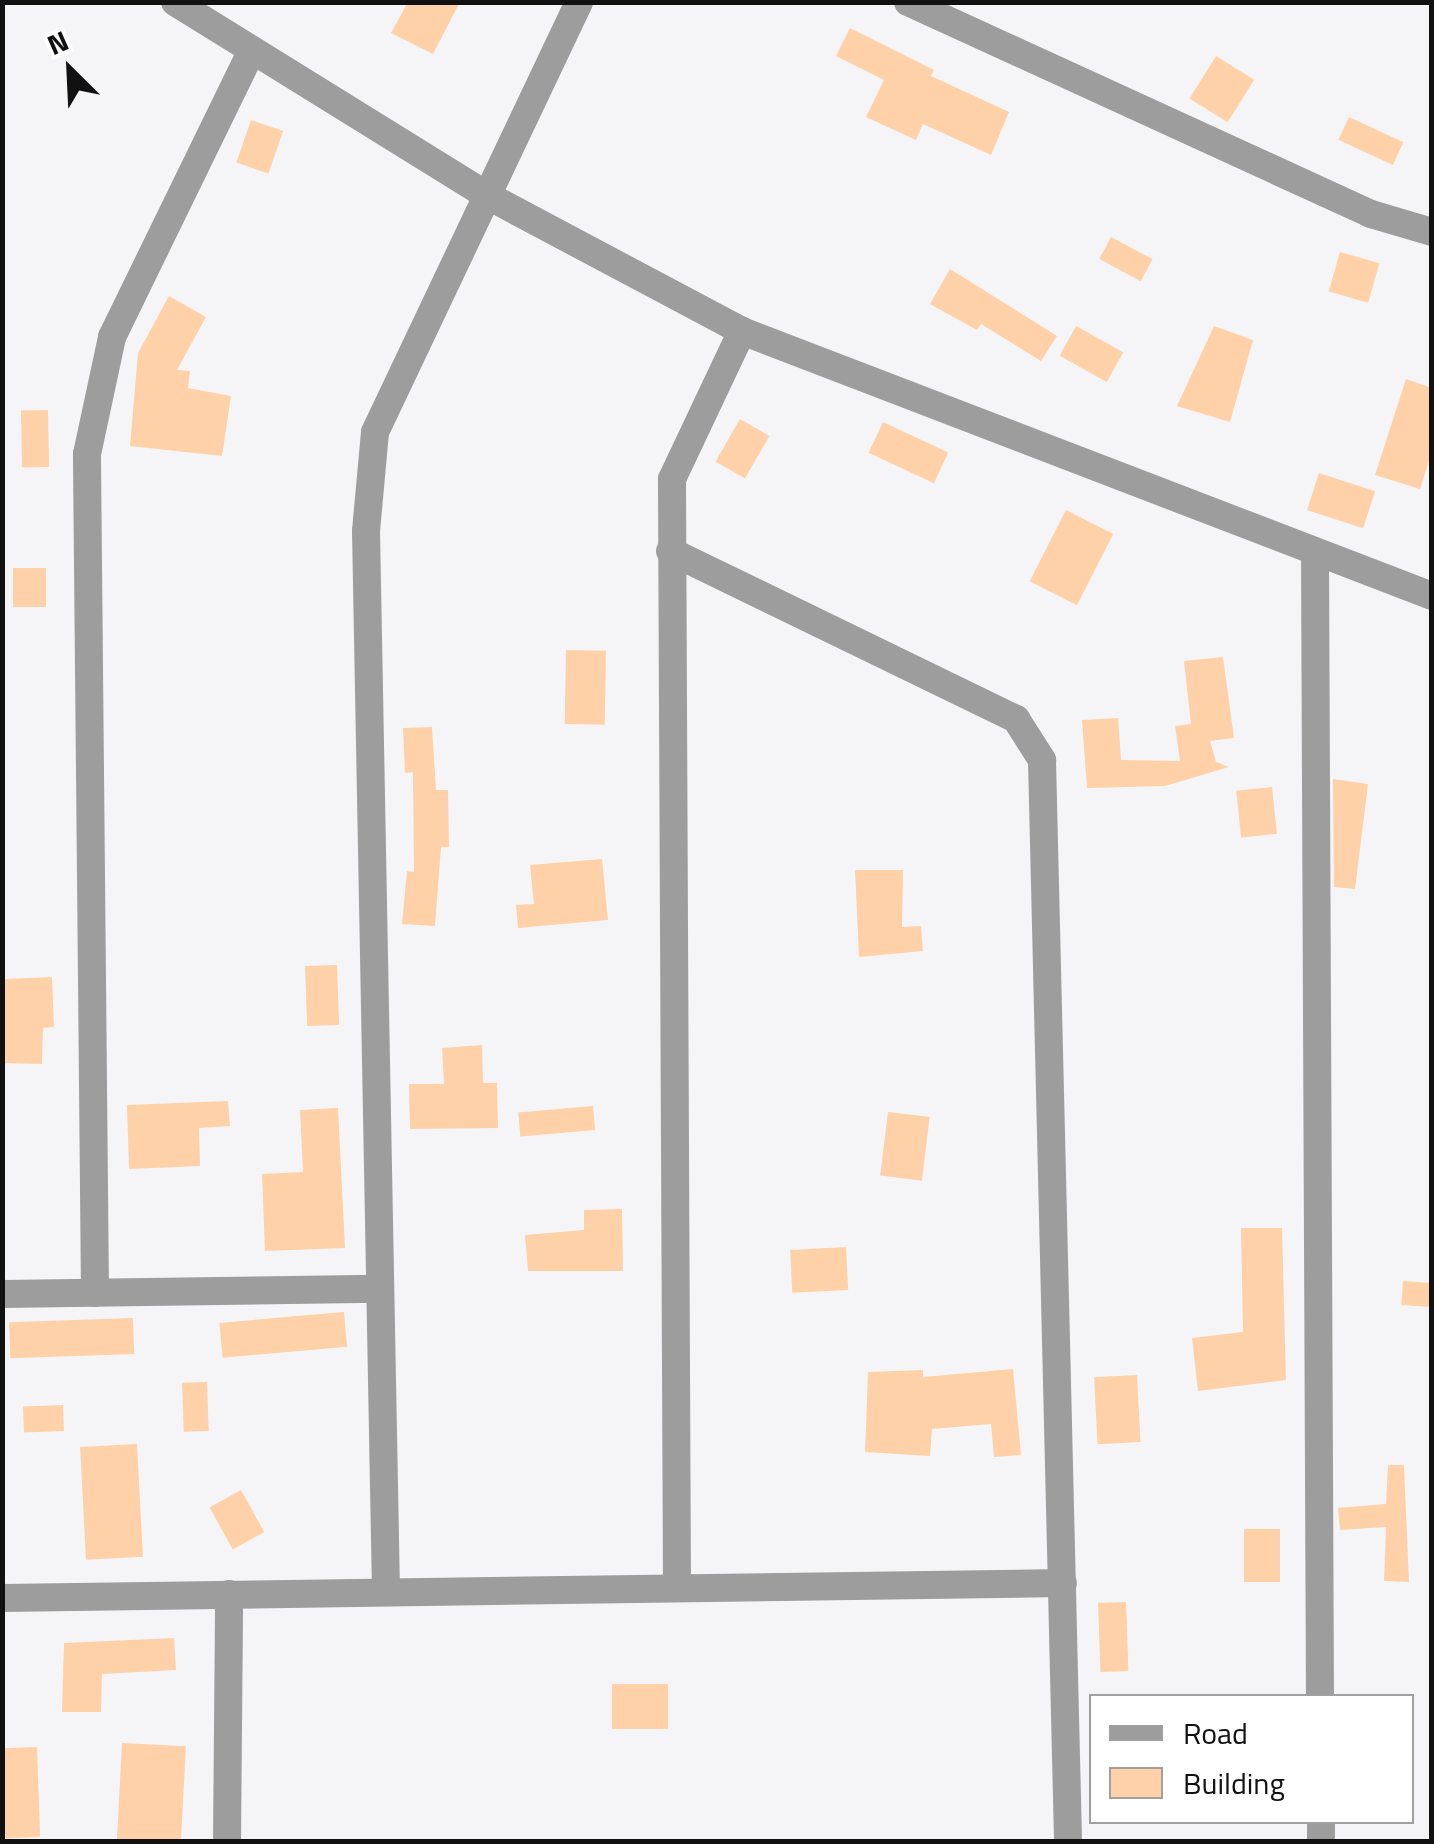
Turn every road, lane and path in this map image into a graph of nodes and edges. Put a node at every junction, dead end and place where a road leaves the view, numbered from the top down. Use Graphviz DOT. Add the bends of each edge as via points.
graph roads {
  1 [pos="175,2"];
  2 [pos="579,2"];
  3 [pos="912,3"];
  4 [pos="252,50"];
  5 [pos="488,196"];
  6 [pos="1432,232"];
  7 [pos="742,332"];
  8 [pos="670,551"];
  9 [pos="1315,554"];
  10 [pos="1432,596"];
  11 [pos="380,1289"];
  12 [pos="95,1293"];
  13 [pos="2,1294"];
  14 [pos="1062,1583"];
  15 [pos="678,1588"];
  16 [pos="386,1592"];
  17 [pos="228,1594"];
  18 [pos="2,1598"];
  19 [pos="1320,1694"];
  20 [pos="228,1842"];
  21 [pos="1068,1842"];
  1 -- 4 [label="street"];
  2 -- 5 [label="street"];
  3 -- 6 [label="street" via="1370,214"];
  4 -- 5 [label="street"];
  4 -- 12 [label="street" via="112,338 87,454"];
  5 -- 7 [label="street"];
  5 -- 11 [label="street" via="375,432 373,452 366,531"];
  7 -- 8 [label="street" via="672,479"];
  7 -- 9 [label="street"];
  8 -- 14 [label="street" via="1016,719 1042,760"];
  8 -- 15 [label="street"];
  9 -- 10 [label="street"];
  9 -- 19 [label="street"];
  11 -- 12 [label="street"];
  11 -- 16 [label="street"];
  12 -- 13 [label="street"];
  14 -- 15 [label="street"];
  14 -- 21 [label="street"];
  15 -- 16 [label="street"];
  16 -- 17 [label="street"];
  17 -- 18 [label="street"];
  17 -- 20 [label="street"];
}
